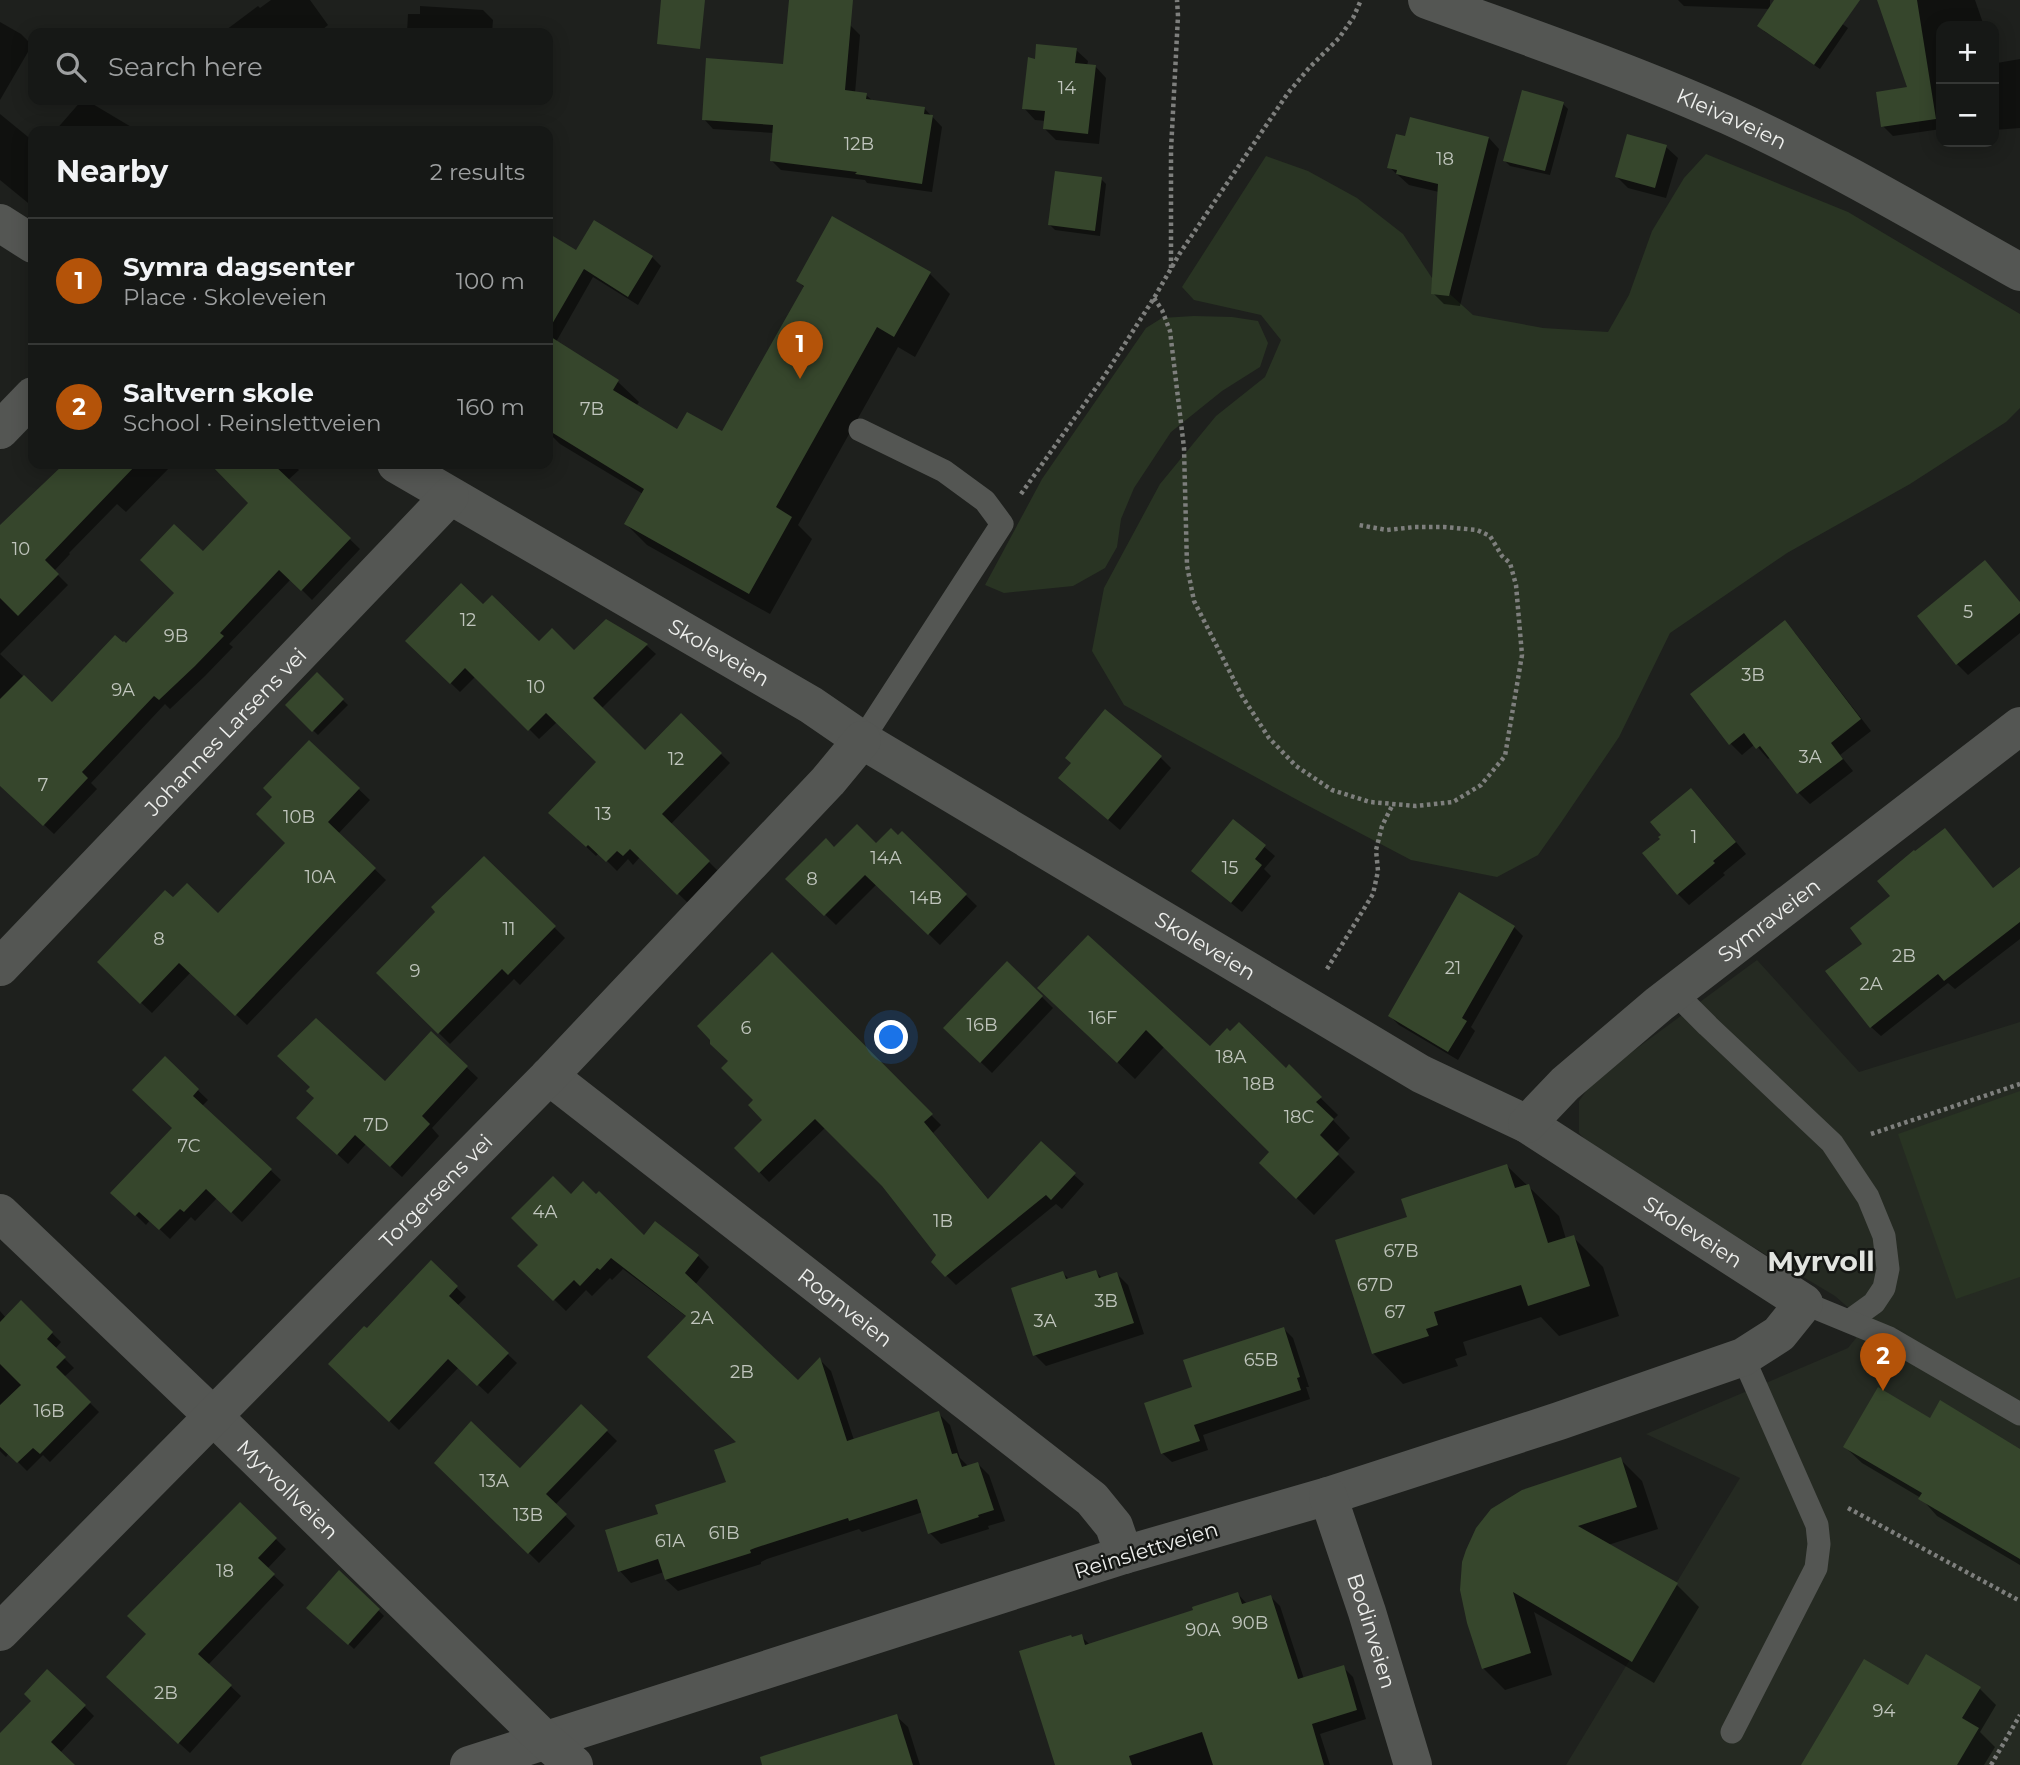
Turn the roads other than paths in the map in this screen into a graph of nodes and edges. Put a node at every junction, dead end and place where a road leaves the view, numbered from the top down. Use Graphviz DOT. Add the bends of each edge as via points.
graph roads {
  1 [pos="1427,0"];
  2 [pos="0,223"];
  3 [pos="28,241"];
  4 [pos="2020,272"];
  5 [pos="28,401"];
  6 [pos="0,430"];
  7 [pos="860,430"];
  8 [pos="404,469"];
  9 [pos="450,496"];
  10 [pos="2020,726"];
  11 [pos="862,740"];
  12 [pos="0,967"];
  13 [pos="1674,992"];
  14 [pos="549,1076"];
  15 [pos="1527,1124"];
  16 [pos="0,1213"];
  17 [pos="1804,1303"];
  18 [pos="1849,1321"];
  19 [pos="1743,1357"];
  20 [pos="2020,1414"];
  21 [pos="212,1415"];
  22 [pos="1328,1496"];
  23 [pos="1124,1555"];
  24 [pos="0,1632"];
  25 [pos="1732,1732"];
  26 [pos="560,1753"];
  27 [pos="469,1765"];
  28 [pos="1413,1765"];
  1 -- 4 [label="street, Kleivaveien" via="1620,70 1730,117 1829,165"];
  2 -- 3 [label="street"];
  5 -- 6 [label="street"];
  7 -- 11 [label="lane" via="944,471 985,501 1002,524"];
  8 -- 9 [label="street, Skoleveien"];
  9 -- 11 [label="street, Skoleveien" via="811,705"];
  9 -- 12 [label="street, Johannes Larsens vei"];
  10 -- 13 [label="street, Symraveien"];
  11 -- 14 [label="street, Torgersens vei"];
  11 -- 15 [label="street, Skoleveien" via="1420,1074"];
  13 -- 15 [label="street, Symraveien" via="1565,1084"];
  13 -- 18 [label="lane" via="1832,1143 1868,1197 1884,1237 1888,1269 1874,1303"];
  14 -- 21 [label="street, Torgersens vei"];
  14 -- 23 [label="street, Rognveien" via="1092,1499 1114,1526"];
  15 -- 17 [label="street, Skoleveien"];
  16 -- 21 [label="street, Myrvollveien"];
  17 -- 18 [label="lane, Skoleveien"];
  17 -- 19 [label="street, Reinslettveien" via="1779,1334"];
  18 -- 20 [label="lane, Skoleveien" via="1889,1338"];
  19 -- 22 [label="street, Reinslettveien"];
  19 -- 25 [label="lane" via="1817,1525 1819,1544 1816,1569"];
  21 -- 24 [label="street, Torgersens vei"];
  21 -- 26 [label="street, Myrvollveien"];
  22 -- 23 [label="street, Reinslettveien"];
  22 -- 28 [label="street, Bodinveien"];
  23 -- 26 [label="street, Reinslettveien"];
  26 -- 27 [label="street, Reinslettveien"];
}
